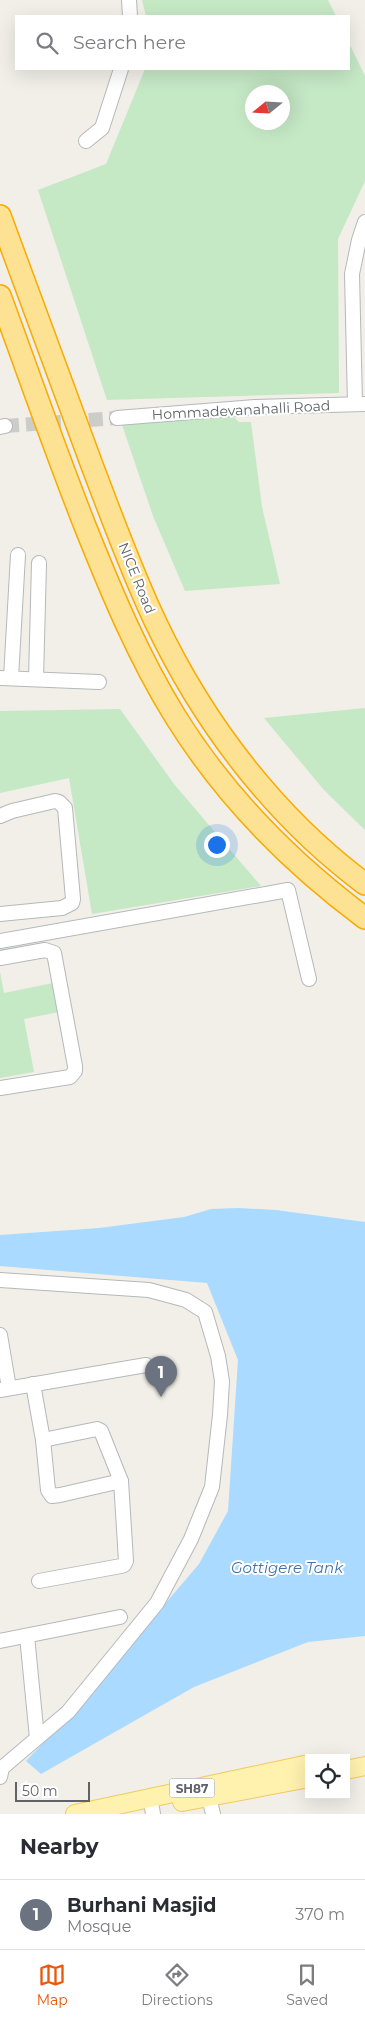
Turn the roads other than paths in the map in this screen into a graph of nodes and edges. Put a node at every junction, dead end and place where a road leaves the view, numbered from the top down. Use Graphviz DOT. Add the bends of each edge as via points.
graph roads {
  1 [pos="129,0"];
  2 [pos="130,15"];
  3 [pos="121,70"];
  4 [pos="86,141"];
  5 [pos="0,216"];
  6 [pos="365,222"];
  7 [pos="0,296"];
  8 [pos="360,404"];
  9 [pos="117,418"];
  10 [pos="18,555"];
  11 [pos="39,563"];
  12 [pos="6,678"];
  13 [pos="36,679"];
  14 [pos="99,682"];
  15 [pos="0,816"];
  16 [pos="365,884"];
  17 [pos="2,914"];
  18 [pos="365,918"];
  19 [pos="0,941"];
  20 [pos="0,958"];
  21 [pos="309,978"];
  22 [pos="0,1088"];
  23 [pos="0,1280"];
  24 [pos="0,1336"];
  25 [pos="146,1364"];
  26 [pos="33,1384"];
  27 [pos="4,1389"];
  28 [pos="43,1440"];
  29 [pos="121,1481"];
  30 [pos="39,1581"];
  31 [pos="120,1617"];
  32 [pos="27,1636"];
  33 [pos="0,1641"];
  34 [pos="37,1738"];
  35 [pos="365,1755"];
  36 [pos="350,1757"];
  37 [pos="305,1765"];
  38 [pos="365,1766"];
  39 [pos="350,1769"];
  40 [pos="0,1777"];
  41 [pos="305,1779"];
  42 [pos="210,1799"];
  43 [pos="153,1811"];
  44 [pos="75,1814"];
  45 [pos="124,1814"];
  1 -- 2 [label="street"];
  3 -- 4 [label="street" via="102,128"];
  5 -- 16 [label="highway, NICE Road" via="130,564 178,666 220,735 246,767 317,844"];
  6 -- 8 [label="street" via="352,274"];
  7 -- 18 [label="highway, NICE Road" via="112,592 134,642 175,717 222,782 276,843 317,881"];
  8 -- 9 [label="street, Hommadevanahalli Road" via="255,407"];
  10 -- 12 [label="street"];
  11 -- 13 [label="street"];
  12 -- 13 [label="street"];
  13 -- 14 [label="street"];
  15 -- 17 [label="street" via="55,801 65,808 73,899 62,908"];
  19 -- 21 [label="street" via="288,890"];
  20 -- 22 [label="street" via="45,950 54,953 75,1071 70,1077"];
  23 -- 34 [label="street" via="149,1290 186,1300 205,1312 222,1381 212,1487 191,1539 157,1603 68,1712"];
  24 -- 27 [label="street"];
  25 -- 26 [label="street"];
  26 -- 27 [label="street"];
  26 -- 28 [label="street"];
  28 -- 29 [label="street" via="97,1429 102,1431"];
  28 -- 29 [label="street" via="48,1490 52,1496"];
  29 -- 30 [label="street" via="124,1565"];
  31 -- 32 [label="street"];
  32 -- 33 [label="street"];
  32 -- 34 [label="street"];
  34 -- 40 [label="street" via="2,1768"];
  35 -- 36 [label="main road"];
  37 -- 42 [label="main road, SH87"];
  38 -- 39 [label="main road"];
  41 -- 42 [label="main road, SH87"];
  42 -- 43 [label="main road, SH87"];
  42 -- 44 [label="main road, SH87"];
  43 -- 45 [label="main road, SH87"];
}
